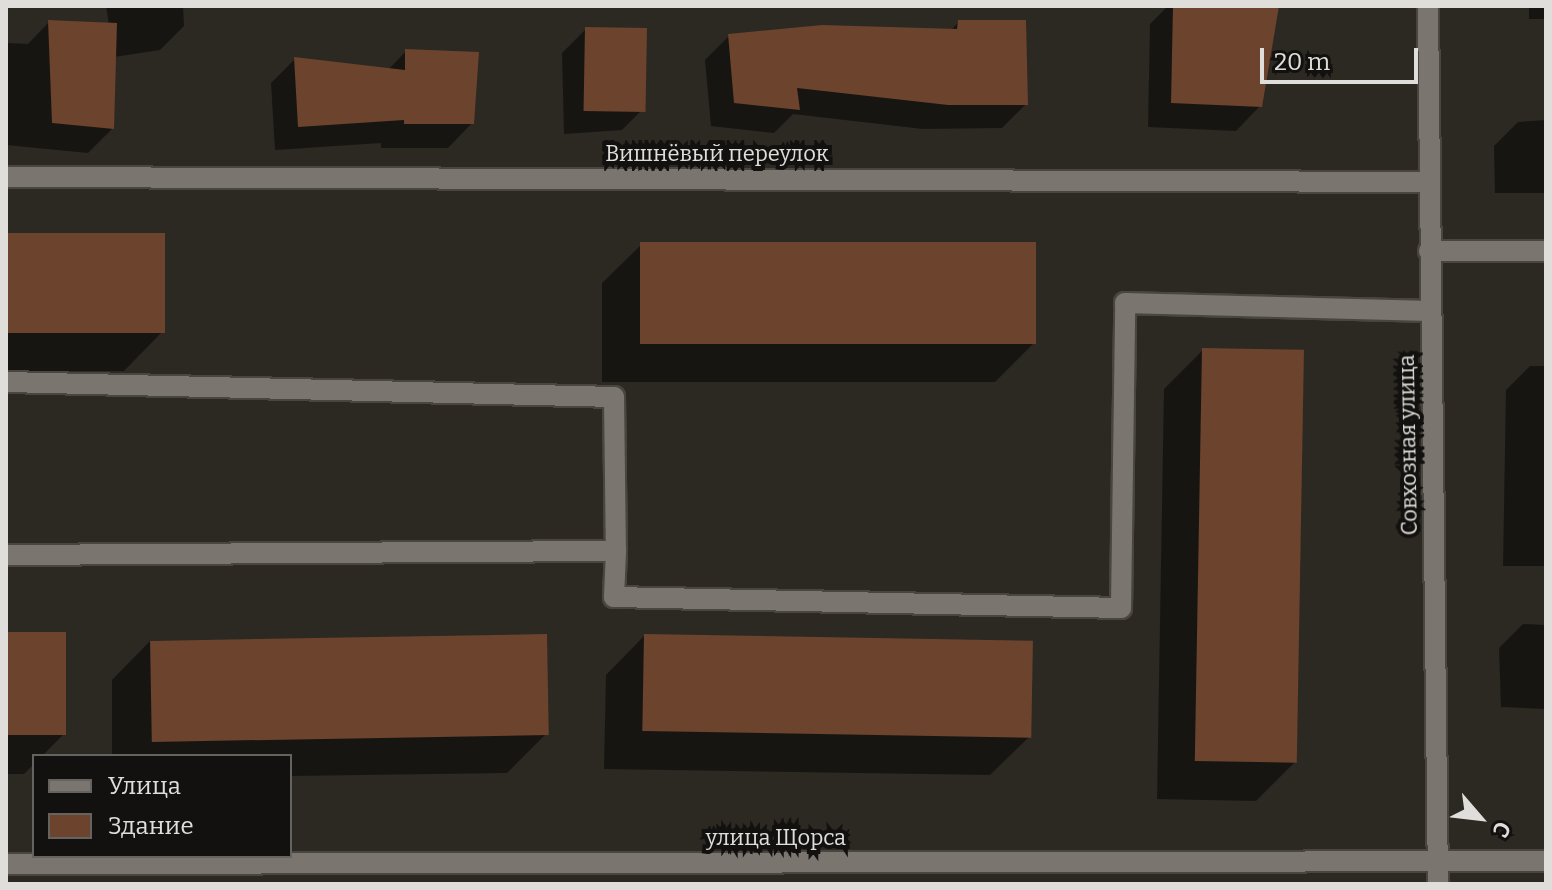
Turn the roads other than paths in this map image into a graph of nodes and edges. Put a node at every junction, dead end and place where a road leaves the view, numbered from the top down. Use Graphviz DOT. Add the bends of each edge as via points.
graph roads {
  1 [pos="1428,6"];
  2 [pos="6,177"];
  3 [pos="1428,182"];
  4 [pos="1429,251"];
  5 [pos="1546,251"];
  6 [pos="1430,311"];
  7 [pos="6,382"];
  8 [pos="616,551"];
  9 [pos="6,555"];
  10 [pos="1439,860"];
  11 [pos="1546,861"];
  12 [pos="6,864"];
  13 [pos="1438,884"];
  1 -- 3 [label="street, Совхозная улица"];
  2 -- 3 [label="street, Вишнёвый переулок"];
  3 -- 4 [label="street, Совхозная улица"];
  4 -- 5 [label="street"];
  4 -- 6 [label="street, Совхозная улица"];
  6 -- 8 [label="street" via="1125,303 1121,608 614,597"];
  6 -- 10 [label="street, Совхозная улица"];
  7 -- 8 [label="street" via="614,397"];
  8 -- 9 [label="street"];
  10 -- 11 [label="street, улица Щорса"];
  10 -- 12 [label="street, улица Щорса"];
  10 -- 13 [label="street, Совхозная улица"];
}
